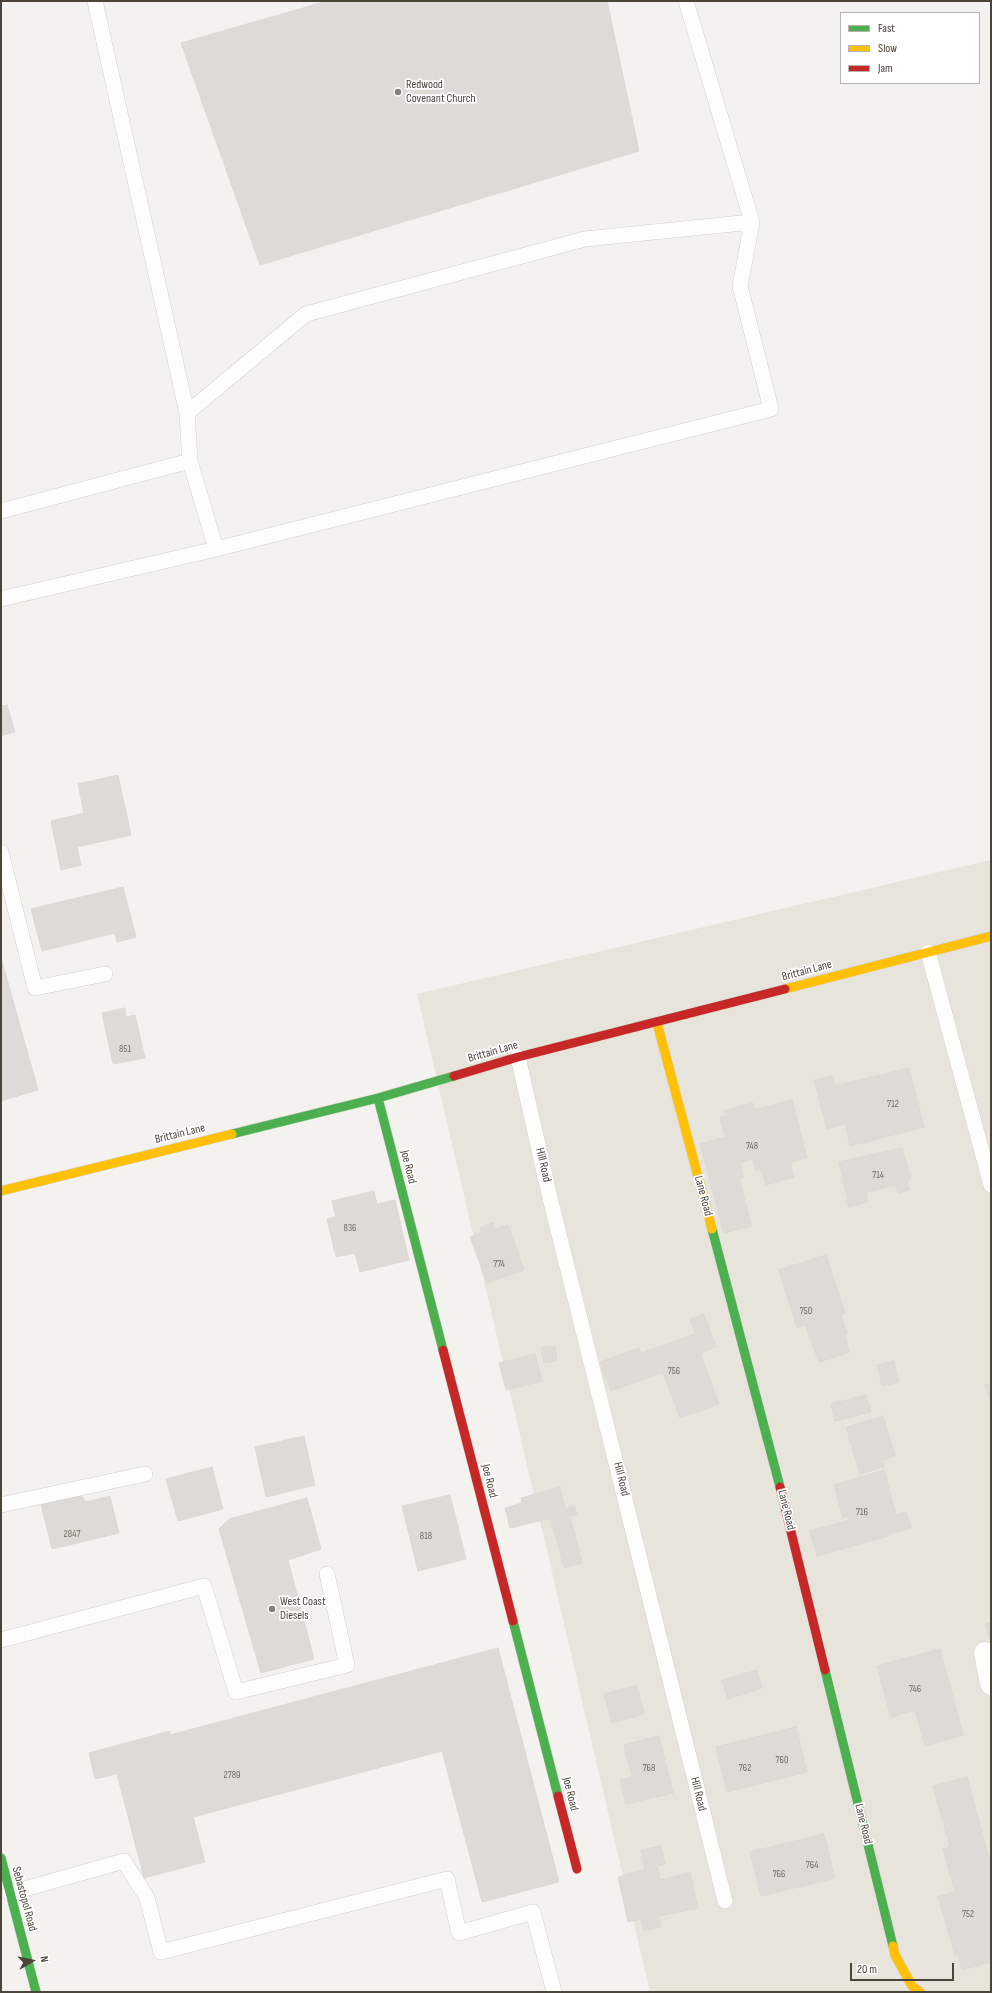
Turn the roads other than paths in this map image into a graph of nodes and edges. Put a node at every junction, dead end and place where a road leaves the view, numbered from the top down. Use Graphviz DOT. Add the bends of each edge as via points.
graph roads {
  1 [pos="95,1"];
  2 [pos="686,1"];
  3 [pos="752,222"];
  4 [pos="187,413"];
  5 [pos="190,461"];
  6 [pos="1,511"];
  7 [pos="216,549"];
  8 [pos="1,598"];
  9 [pos="1,852"];
  10 [pos="991,936"];
  11 [pos="928,952"];
  12 [pos="105,974"];
  13 [pos="657,1023"];
  14 [pos="518,1057"];
  15 [pos="378,1098"];
  16 [pos="991,1185"];
  17 [pos="1,1191"];
  18 [pos="145,1474"];
  19 [pos="1,1505"];
  20 [pos="327,1574"];
  21 [pos="1,1640"];
  22 [pos="985,1653"];
  23 [pos="991,1684"];
  24 [pos="1,1858"];
  25 [pos="577,1869"];
  26 [pos="10,1893"];
  27 [pos="725,1901"];
  28 [pos="36,1992"];
  29 [pos="554,1992"];
  30 [pos="920,1992"];
  1 -- 4 [label="lane"];
  2 -- 3 [label="lane"];
  3 -- 4 [label="lane" via="585,239 306,314"];
  3 -- 7 [label="lane" via="740,286 771,409"];
  4 -- 5 [label="lane"];
  5 -- 6 [label="lane"];
  5 -- 7 [label="lane"];
  7 -- 8 [label="lane"];
  9 -- 12 [label="lane" via="35,988"];
  10 -- 11 [label="street, Brittain Lane"];
  11 -- 13 [label="street, Brittain Lane"];
  11 -- 16 [label="lane"];
  13 -- 14 [label="street, Brittain Lane"];
  13 -- 30 [label="street, Lane Road" via="780,1487 895,1955 912,1986"];
  14 -- 15 [label="street, Brittain Lane"];
  14 -- 27 [label="lane, Hill Road" via="550,1198"];
  15 -- 17 [label="street, Brittain Lane"];
  15 -- 25 [label="street, Joe Road"];
  18 -- 19 [label="lane"];
  20 -- 21 [label="lane" via="347,1665 236,1692 204,1586"];
  22 -- 23 [label="street"];
  24 -- 26 [label="street, Sebastopol Road"];
  26 -- 28 [label="street, Sebastopol Road"];
  26 -- 29 [label="lane" via="124,1861 147,1898 160,1952 447,1879 458,1933 533,1912"];
}
